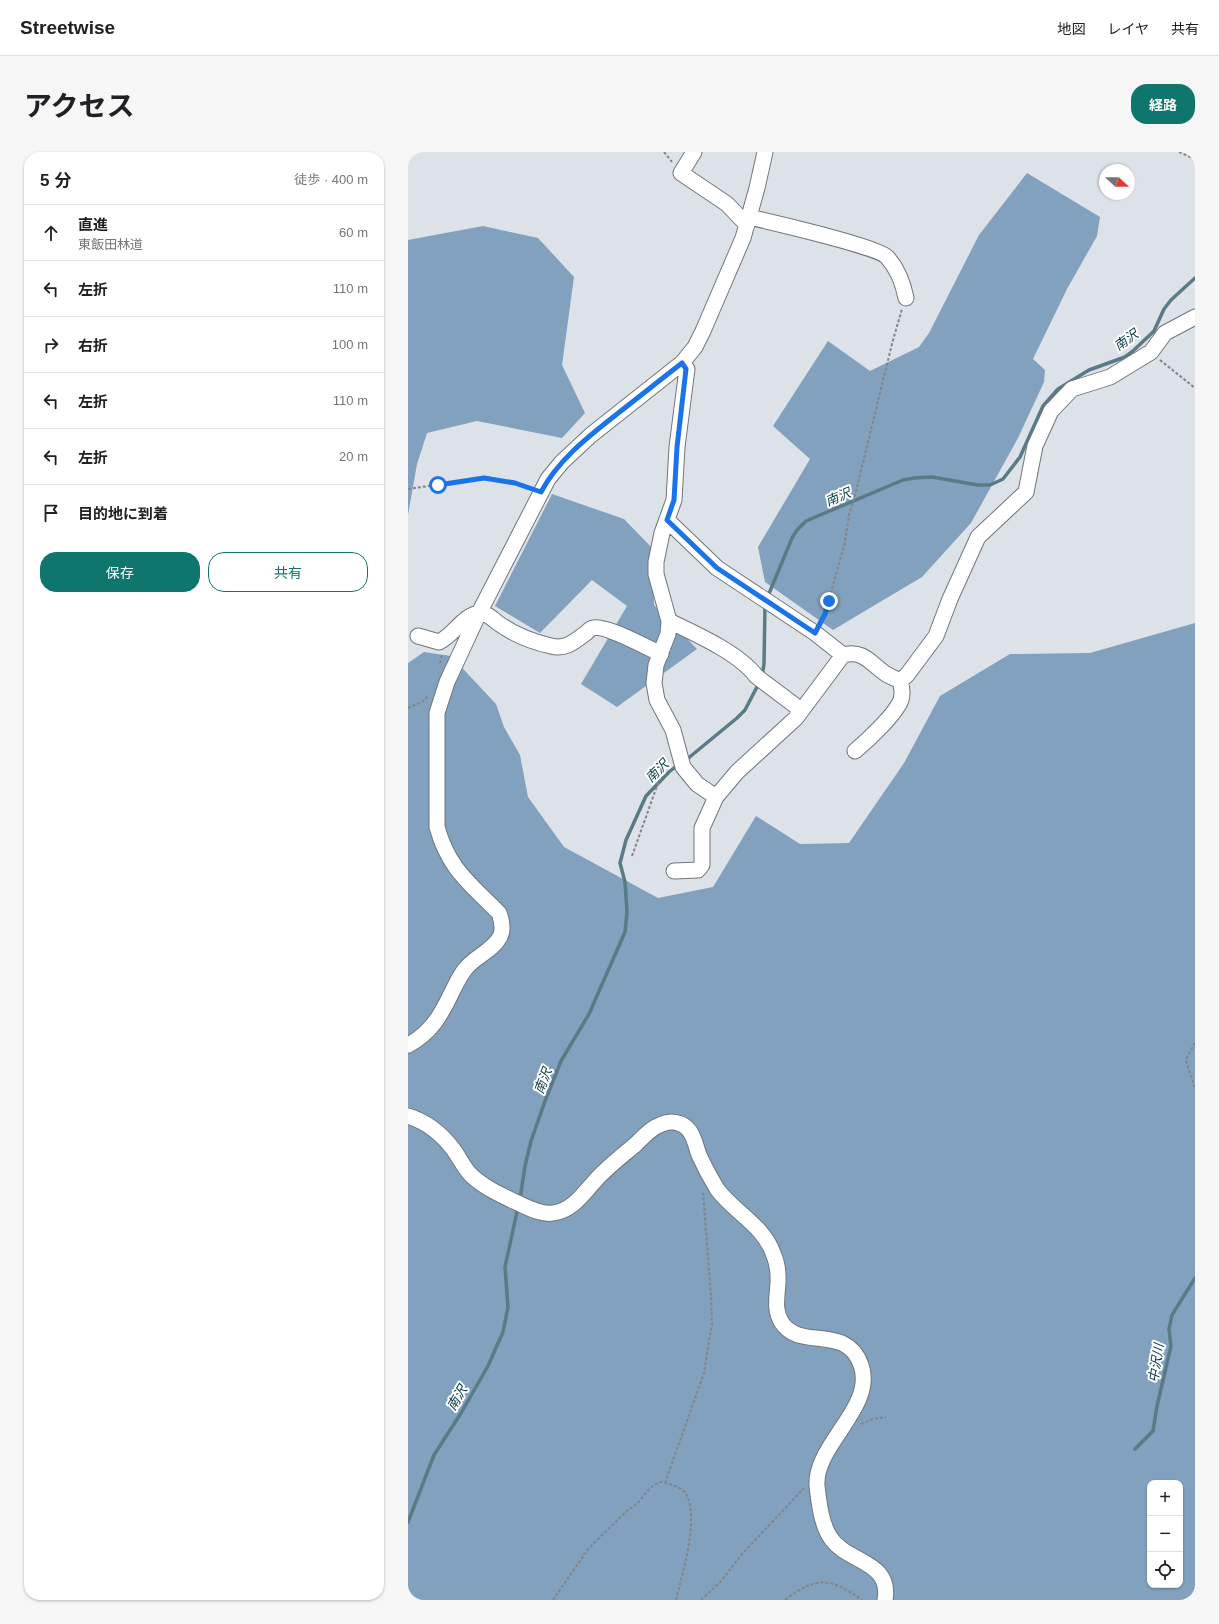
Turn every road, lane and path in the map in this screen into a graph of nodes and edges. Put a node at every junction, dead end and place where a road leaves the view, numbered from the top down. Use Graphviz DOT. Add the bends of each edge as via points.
graph roads {
  1 [pos="694,152"];
  2 [pos="765,152"];
  3 [pos="1179,152"];
  4 [pos="1195,159"];
  5 [pos="748,221"];
  6 [pos="906,298"];
  7 [pos="1195,317"];
  8 [pos="1151,352"];
  9 [pos="682,363"];
  10 [pos="1195,388"];
  11 [pos="408,489"];
  12 [pos="541,492"];
  13 [pos="667,520"];
  14 [pos="479,614"];
  15 [pos="668,621"];
  16 [pos="815,633"];
  17 [pos="418,636"];
  18 [pos="445,639"];
  19 [pos="660,654"];
  20 [pos="843,654"];
  21 [pos="439,668"];
  22 [pos="900,681"];
  23 [pos="432,690"];
  24 [pos="408,708"];
  25 [pos="802,710"];
  26 [pos="855,751"];
  27 [pos="669,754"];
  28 [pos="716,797"];
  29 [pos="632,856"];
  30 [pos="674,871"];
  31 [pos="1195,1043"];
  32 [pos="408,1045"];
  33 [pos="1195,1088"];
  34 [pos="408,1116"];
  35 [pos="702,1187"];
  36 [pos="886,1417"];
  37 [pos="858,1426"];
  38 [pos="665,1483"];
  39 [pos="806,1485"];
  40 [pos="553,1600"];
  41 [pos="676,1600"];
  42 [pos="701,1600"];
  43 [pos="785,1600"];
  44 [pos="862,1600"];
  45 [pos="885,1600"];
  1 -- 5 [label="street" via="681,173"];
  2 -- 5 [label="street"];
  3 -- 4 [label="path"];
  5 -- 6 [label="street" via="851,243 886,255 902,280"];
  5 -- 9 [label="street" via="703,331 695,347"];
  6 -- 16 [label="path" via="849,515 843,550 825,614"];
  7 -- 8 [label="street" via="1165,333"];
  8 -- 10 [label="path"];
  8 -- 22 [label="street" via="1110,377 1072,389 1051,411 1035,446 1026,492 978,537 936,636 908,675"];
  9 -- 12 [label="street" via="591,435 562,462"];
  9 -- 13 [label="street" via="686,369 674,500"];
  11 -- 12 [label="path" via="484,478 515,483"];
  12 -- 14 [label="street"];
  13 -- 15 [label="street" via="656,562 656,574"];
  13 -- 16 [label="street" via="717,568"];
  14 -- 18 [label="street" via="469,617"];
  14 -- 19 [label="street" via="486,613 520,635 553,647 563,647 593,628 600,627"];
  14 -- 32 [label="street" via="437,713 437,827 450,860 464,879 499,913 503,929 500,938 466,967 438,1021 418,1040"];
  15 -- 19 [label="street" via="668,634"];
  15 -- 25 [label="street" via="741,661 756,676"];
  16 -- 20 [label="street"];
  17 -- 18 [label="street" via="438,642"];
  18 -- 21 [label="path"];
  19 -- 28 [label="street" via="654,671 657,700 673,730 684,767 697,784"];
  20 -- 22 [label="street" via="857,653"];
  20 -- 25 [label="street"];
  22 -- 26 [label="street" via="901,699 897,706 874,734"];
  23 -- 24 [label="path" via="422,702"];
  25 -- 28 [label="street" via="737,772"];
  27 -- 29 [label="path"];
  28 -- 30 [label="street" via="702,828 702,865 698,870"];
  31 -- 33 [label="path" via="1186,1061"];
  34 -- 45 [label="street" via="429,1125 452,1148 478,1181 527,1207 552,1214 570,1206 583,1195 650,1130 672,1121 688,1128 700,1158 718,1189 756,1226 774,1253 778,1277 777,1314 782,1323 797,1335 838,1341 847,1346 860,1361 864,1382 861,1393 826,1454 817,1482 822,1515 830,1537 836,1544 880,1574 884,1580"];
  35 -- 38 [label="path" via="712,1323 704,1373"];
  36 -- 37 [label="path" via="873,1419"];
  38 -- 40 [label="path" via="658,1482 653,1486 636,1506 589,1548"];
  38 -- 41 [label="path" via="678,1487 686,1494 690,1514 690,1536"];
  39 -- 42 [label="path"];
  43 -- 44 [label="path" via="812,1584 829,1582 845,1588"];
}
